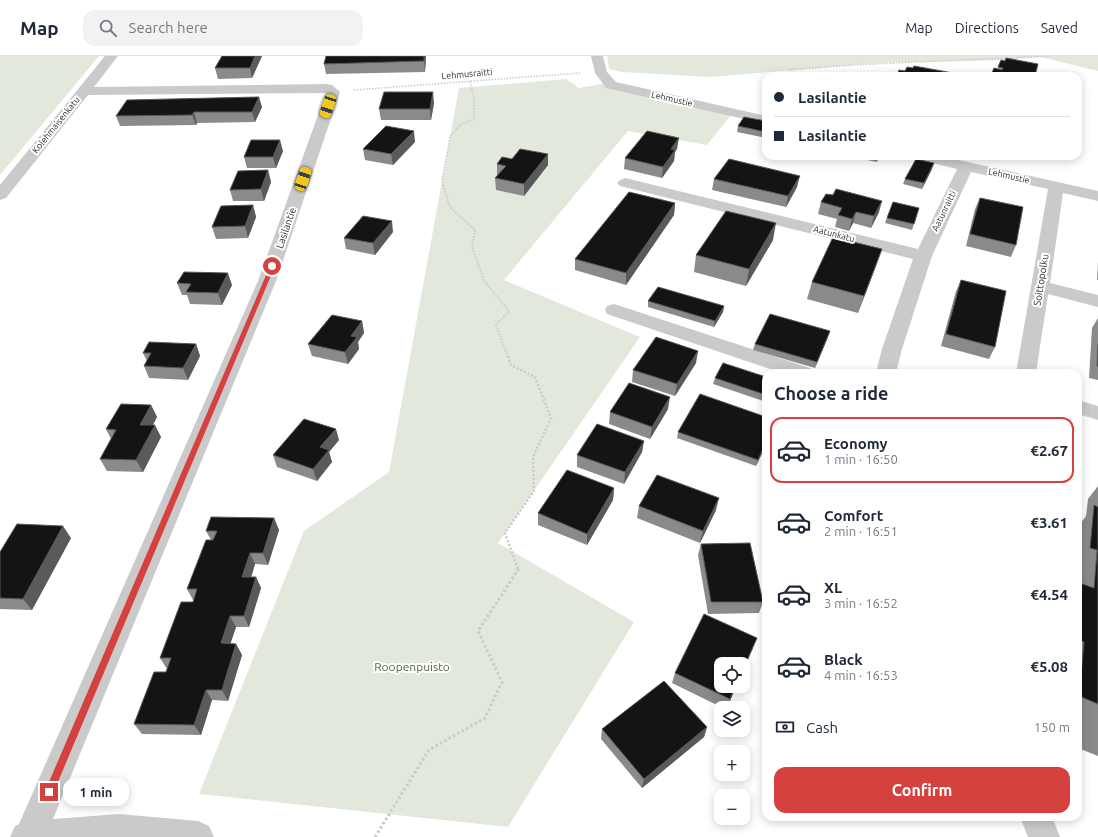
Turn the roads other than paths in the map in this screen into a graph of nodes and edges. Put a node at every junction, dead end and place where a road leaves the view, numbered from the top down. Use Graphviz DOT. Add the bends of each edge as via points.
graph roads {
  1 [pos="112,56"];
  2 [pos="597,56"];
  3 [pos="84,91"];
  4 [pos="762,119"];
  5 [pos="938,160"];
  6 [pos="966,166"];
  7 [pos="625,183"];
  8 [pos="1056,187"];
  9 [pos="0,194"];
  10 [pos="1098,196"];
  11 [pos="923,256"];
  12 [pos="1040,286"];
  13 [pos="1098,301"];
  14 [pos="614,310"];
  15 [pos="791,369"];
  16 [pos="887,369"];
  17 [pos="1027,369"];
  18 [pos="1082,408"];
  19 [pos="1098,413"];
  20 [pos="1038,821"];
  21 [pos="28,837"];
  22 [pos="198,837"];
  23 [pos="1044,837"];
  1 -- 3 [label="street, Kolehmaisenkatu"];
  2 -- 4 [label="street, Lehmustie" via="601,73 611,85"];
  3 -- 9 [label="street, Kolehmaisenkatu"];
  3 -- 21 [label="street, Lasilantie" via="327,88 333,92 267,281"];
  5 -- 6 [label="street, Lehmustie"];
  6 -- 8 [label="street, Lehmustie"];
  6 -- 11 [label="street, Aatunraitti"];
  7 -- 11 [label="street, Aatunkatu"];
  8 -- 10 [label="street, Lehmustie"];
  8 -- 12 [label="street, Soittopolku"];
  11 -- 16 [label="street"];
  12 -- 13 [label="street"];
  12 -- 17 [label="street, Soittopolku"];
  14 -- 15 [label="street"];
  18 -- 19 [label="street"];
  20 -- 23 [label="street"];
  21 -- 22 [label="street" via="119,830"];
}
